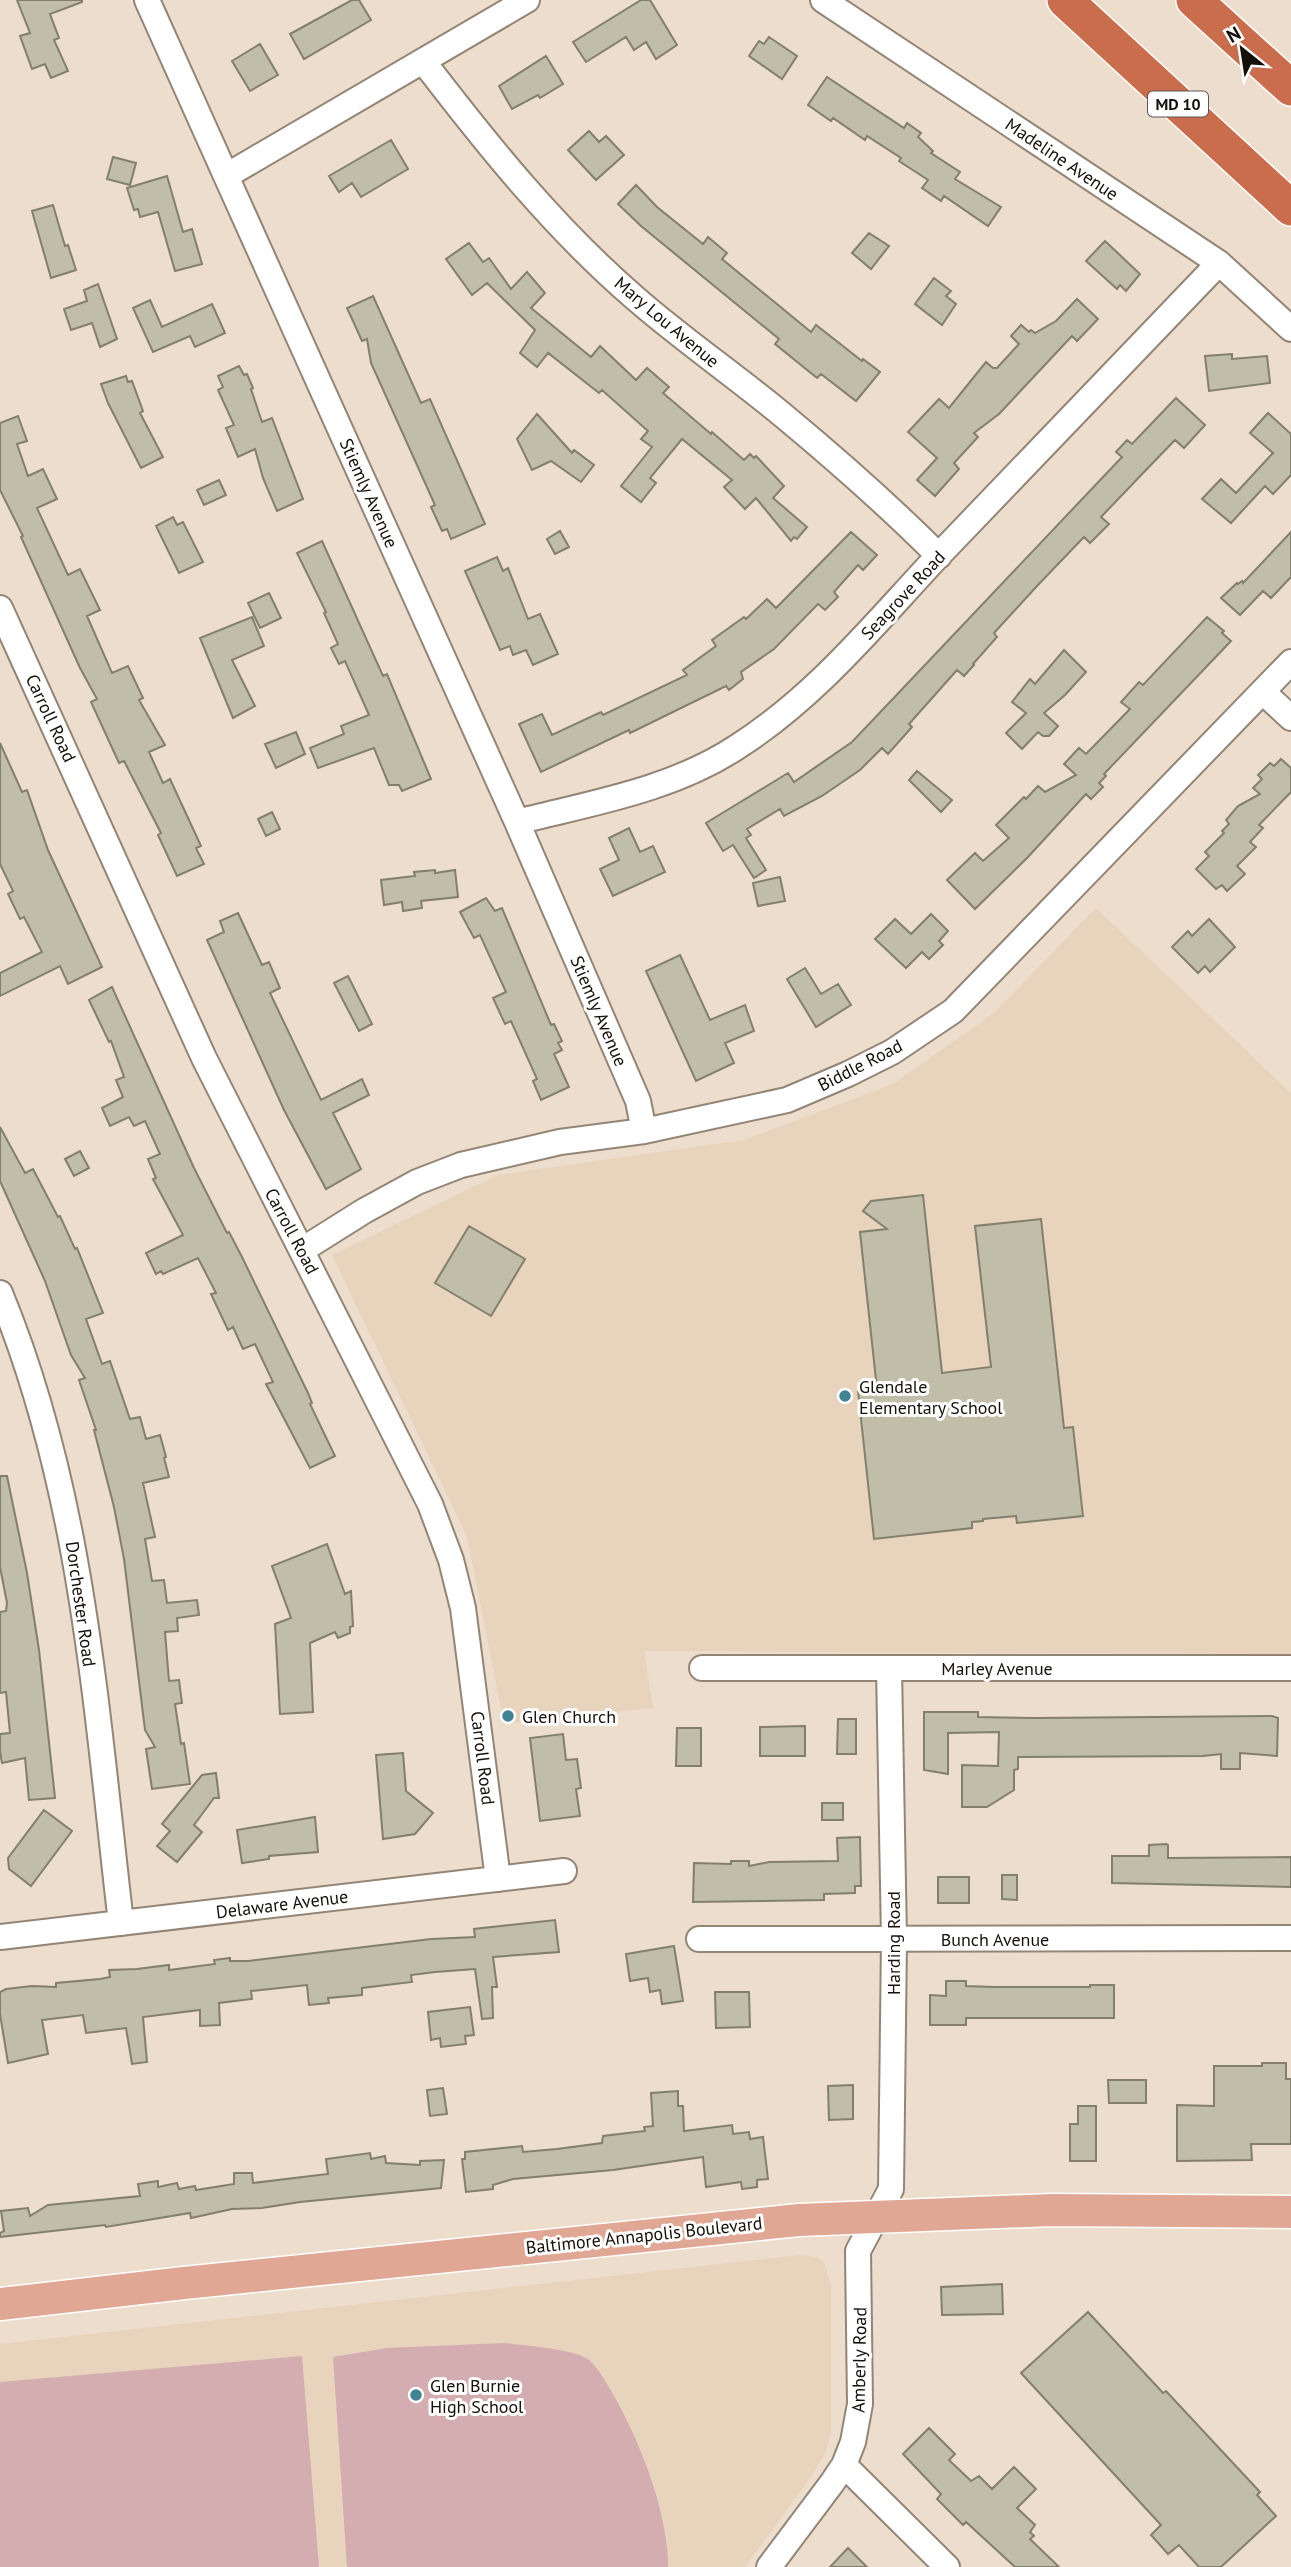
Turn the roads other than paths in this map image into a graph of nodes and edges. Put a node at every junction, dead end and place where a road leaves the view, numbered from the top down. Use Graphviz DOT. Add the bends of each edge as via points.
graph roads {
  1 [pos="147,0"];
  2 [pos="527,0"];
  3 [pos="823,0"];
  4 [pos="1065,0"];
  5 [pos="1194,0"];
  6 [pos="423,61"];
  7 [pos="1291,88"];
  8 [pos="226,176"];
  9 [pos="1291,208"];
  10 [pos="1219,263"];
  11 [pos="1291,329"];
  12 [pos="939,556"];
  13 [pos="0,608"];
  14 [pos="1291,662"];
  15 [pos="1263,692"];
  16 [pos="1291,718"];
  17 [pos="517,822"];
  18 [pos="644,1131"];
  19 [pos="302,1250"];
  20 [pos="0,1293"];
  21 [pos="702,1668"];
  22 [pos="890,1668"];
  23 [pos="1291,1668"];
  24 [pos="564,1871"];
  25 [pos="498,1879"];
  26 [pos="121,1923"];
  27 [pos="0,1937"];
  28 [pos="1291,1938"];
  29 [pos="699,1939"];
  30 [pos="894,1939"];
  31 [pos="1291,2212"];
  32 [pos="877,2215"];
  33 [pos="0,2304"];
  34 [pos="844,2465"];
  35 [pos="769,2567"];
  36 [pos="947,2567"];
  1 -- 8 [label="street, Stiemly Avenue"];
  2 -- 6 [label="street"];
  3 -- 10 [label="street, Madeline Avenue"];
  4 -- 9 [label="highway, MD 10"];
  5 -- 7 [label="highway"];
  6 -- 8 [label="street"];
  6 -- 12 [label="street, Mary Lou Avenue" via="500,160 635,298 785,416"];
  8 -- 17 [label="street, Stiemly Avenue"];
  10 -- 11 [label="street, Madeline Avenue"];
  10 -- 12 [label="street, Seagrove Road"];
  12 -- 17 [label="street, Seagrove Road" via="837,667 738,747 652,787"];
  13 -- 19 [label="street, Carroll Road" via="204,1058"];
  14 -- 15 [label="street, Biddle Road"];
  15 -- 16 [label="street"];
  15 -- 18 [label="street, Biddle Road" via="953,1011 892,1052 787,1100"];
  17 -- 18 [label="street, Stiemly Avenue" via="638,1101"];
  18 -- 19 [label="street, Biddle Road" via="559,1142 461,1165 364,1210"];
  19 -- 25 [label="street, Carroll Road" via="430,1504 451,1560 463,1608"];
  20 -- 26 [label="street, Dorchester Road" via="66,1504 84,1604"];
  21 -- 22 [label="street, Marley Avenue"];
  22 -- 23 [label="street, Marley Avenue"];
  22 -- 30 [label="street, Harding Road"];
  24 -- 25 [label="street, Delaware Avenue"];
  25 -- 26 [label="street, Delaware Avenue"];
  26 -- 27 [label="street, Delaware Avenue"];
  28 -- 30 [label="street, Bunch Avenue"];
  29 -- 30 [label="street, Bunch Avenue"];
  30 -- 32 [label="street, Harding Road" via="891,2189"];
  31 -- 32 [label="main road, Baltimore Annapolis Boulevard" via="1052,2210"];
  32 -- 33 [label="main road, Baltimore Annapolis Boulevard" via="710,2227"];
  32 -- 34 [label="street, Amberly Road" via="858,2251 860,2404"];
  34 -- 35 [label="street, Amberly Road"];
  34 -- 36 [label="street"];
}
